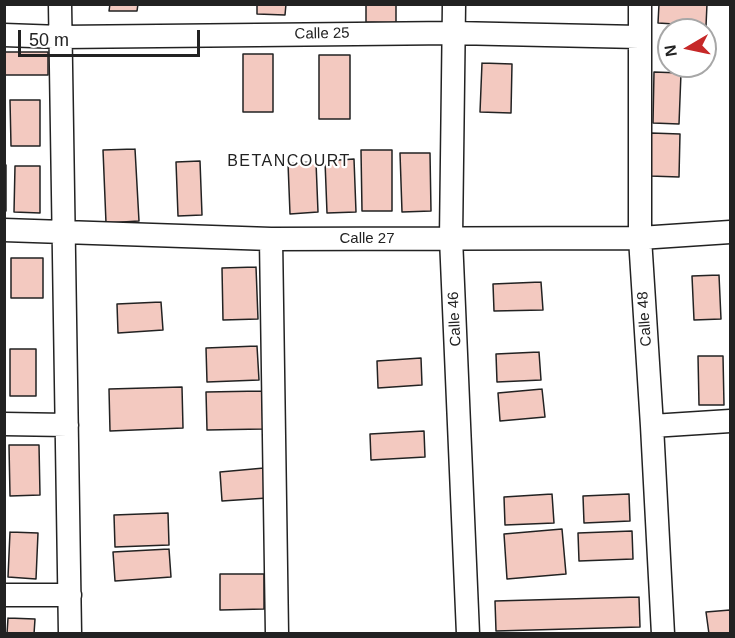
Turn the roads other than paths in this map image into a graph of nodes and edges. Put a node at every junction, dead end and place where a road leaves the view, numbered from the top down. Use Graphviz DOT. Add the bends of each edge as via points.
graph roads {
  1 [pos="60,4"];
  2 [pos="454,4"];
  3 [pos="640,4"];
  4 [pos="453,33"];
  5 [pos="4,35"];
  6 [pos="60,37"];
  7 [pos="639,37"];
  8 [pos="4,230"];
  9 [pos="64,231"];
  10 [pos="730,232"];
  11 [pos="451,238"];
  12 [pos="640,238"];
  13 [pos="271,239"];
  14 [pos="730,421"];
  15 [pos="4,424"];
  16 [pos="67,425"];
  17 [pos="652,426"];
  18 [pos="4,595"];
  19 [pos="70,595"];
  20 [pos="70,633"];
  21 [pos="277,633"];
  22 [pos="468,633"];
  23 [pos="663,633"];
  1 -- 6 [label="street"];
  2 -- 4 [label="street, Calle 46"];
  3 -- 7 [label="street, Calle 48"];
  4 -- 6 [label="street, Calle 25"];
  4 -- 7 [label="street, Calle 25"];
  4 -- 11 [label="street, Calle 46"];
  5 -- 6 [label="street, Calle 25"];
  6 -- 9 [label="street"];
  7 -- 12 [label="street, Calle 48"];
  8 -- 9 [label="street, Calle 27"];
  9 -- 13 [label="street, Calle 27"];
  9 -- 16 [label="street"];
  10 -- 12 [label="street, Calle 27"];
  11 -- 12 [label="street, Calle 27"];
  11 -- 13 [label="street, Calle 27"];
  11 -- 22 [label="street, Calle 46"];
  12 -- 17 [label="street, Calle 48"];
  13 -- 21 [label="street"];
  14 -- 17 [label="street"];
  15 -- 16 [label="street"];
  16 -- 19 [label="street"];
  17 -- 23 [label="street, Calle 48"];
  18 -- 19 [label="street"];
  19 -- 20 [label="street"];
}
